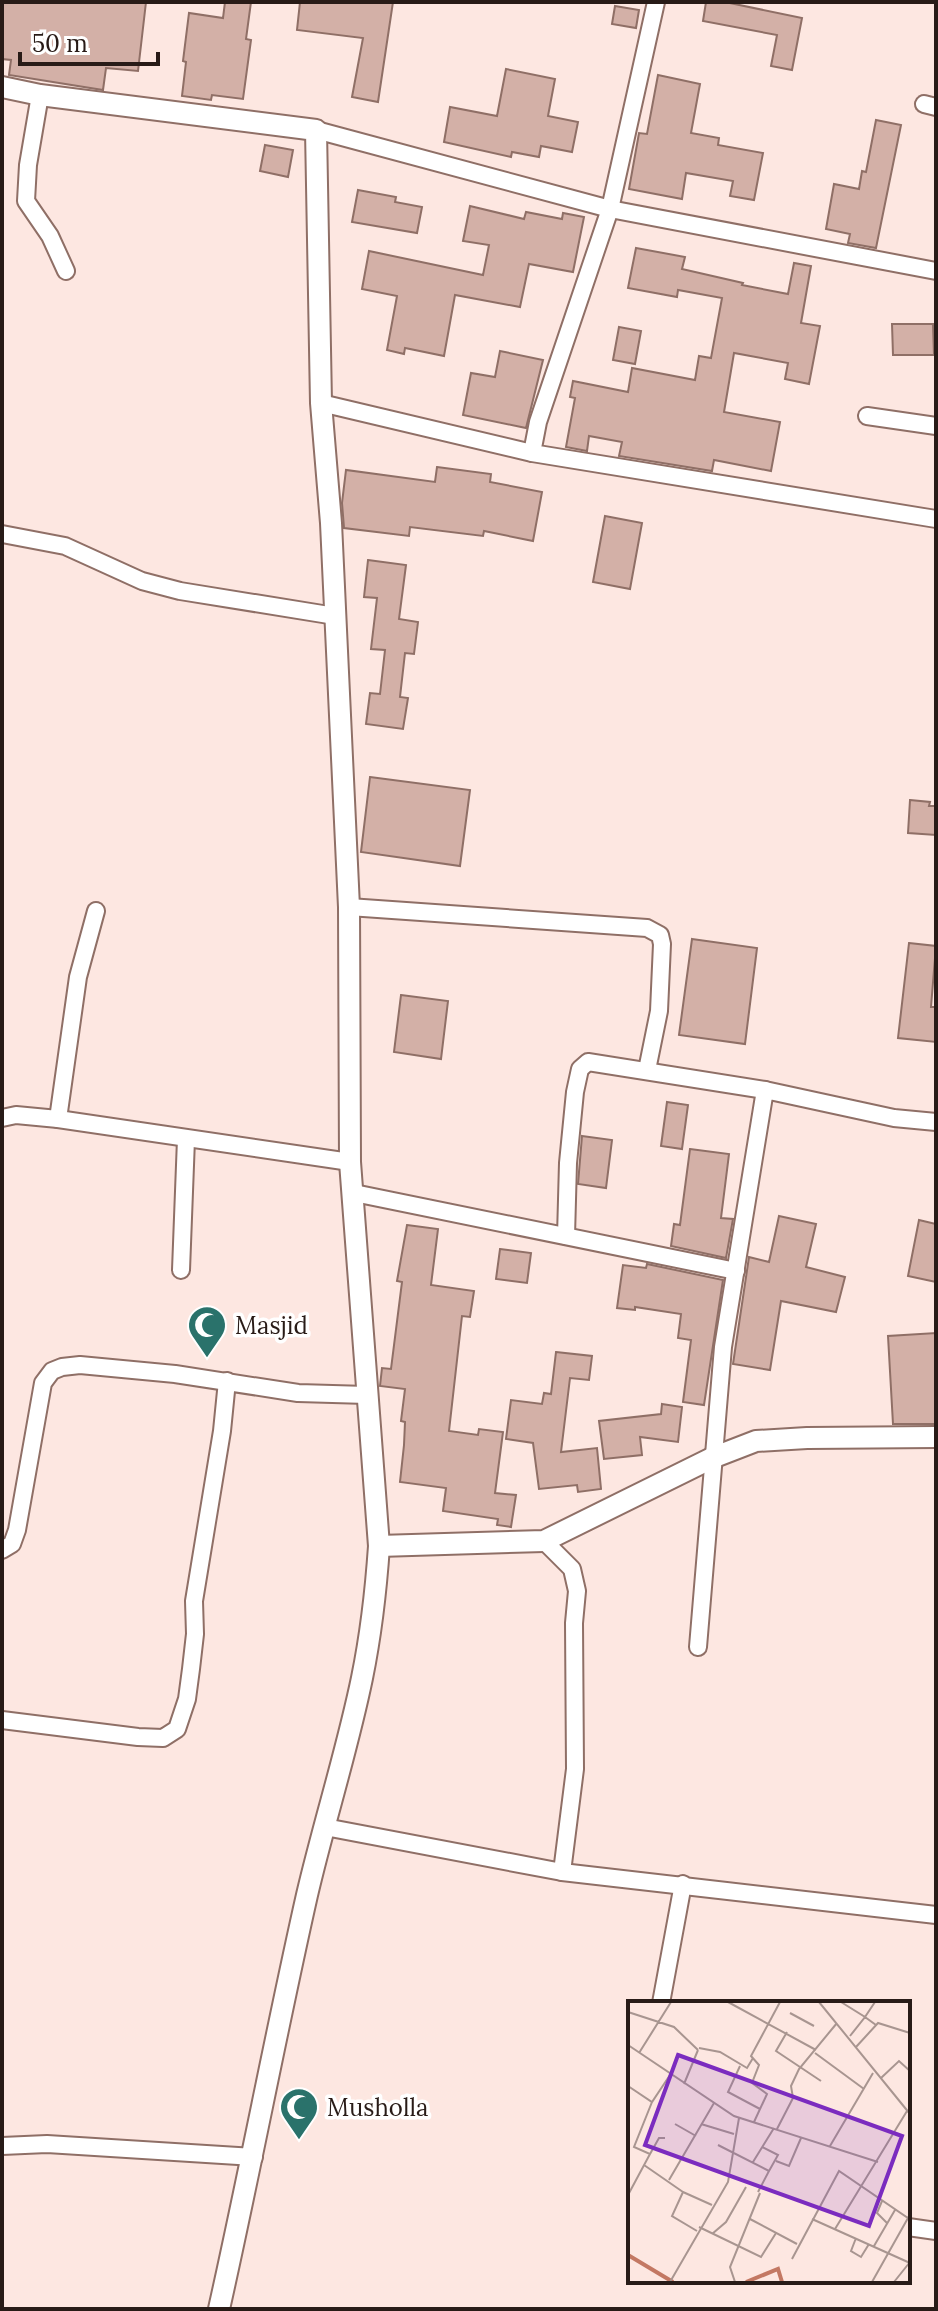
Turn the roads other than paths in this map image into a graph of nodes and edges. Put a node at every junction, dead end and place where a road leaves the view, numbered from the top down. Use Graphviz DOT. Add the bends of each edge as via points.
graph roads {
  1 [pos="656,2"];
  2 [pos="2,87"];
  3 [pos="40,95"];
  4 [pos="316,130"];
  5 [pos="610,209"];
  6 [pos="66,271"];
  7 [pos="936,271"];
  8 [pos="321,403"];
  9 [pos="867,416"];
  10 [pos="936,426"];
  11 [pos="532,453"];
  12 [pos="936,519"];
  13 [pos="2,534"];
  14 [pos="335,616"];
  15 [pos="349,907"];
  16 [pos="96,911"];
  17 [pos="647,1070"];
  18 [pos="765,1090"];
  19 [pos="2,1118"];
  20 [pos="58,1119"];
  21 [pos="936,1122"];
  22 [pos="186,1139"];
  23 [pos="350,1162"];
  24 [pos="354,1193"];
  25 [pos="566,1236"];
  26 [pos="181,1270"];
  27 [pos="736,1271"];
  28 [pos="227,1381"];
  29 [pos="367,1395"];
  30 [pos="936,1437"];
  31 [pos="712,1458"];
  32 [pos="544,1541"];
  33 [pos="379,1546"];
  34 [pos="2,1550"];
  35 [pos="698,1647"];
  36 [pos="2,1720"];
  37 [pos="325,1827"];
  38 [pos="562,1872"];
  39 [pos="683,1884"];
  40 [pos="936,1915"];
  41 [pos="661,2001"];
  42 [pos="2,2146"];
  43 [pos="254,2157"];
  44 [pos="910,2227"];
  45 [pos="936,2231"];
  46 [pos="219,2309"];
  1 -- 5 [label="street"];
  2 -- 3 [label="street"];
  3 -- 4 [label="street"];
  3 -- 6 [label="street" via="26,201"];
  4 -- 5 [label="street"];
  4 -- 8 [label="street"];
  5 -- 7 [label="street"];
  5 -- 11 [label="street"];
  8 -- 11 [label="street"];
  8 -- 14 [label="street"];
  9 -- 10 [label="street"];
  11 -- 12 [label="street"];
  13 -- 14 [label="street" via="65,546 142,581 180,591"];
  14 -- 15 [label="street"];
  15 -- 17 [label="street" via="647,928 660,935 659,1011"];
  15 -- 23 [label="street"];
  16 -- 20 [label="street" via="78,977"];
  17 -- 18 [label="street"];
  17 -- 25 [label="street" via="588,1062 580,1069 568,1163"];
  18 -- 21 [label="street"];
  18 -- 27 [label="street"];
  19 -- 20 [label="street"];
  20 -- 22 [label="street"];
  22 -- 23 [label="street"];
  22 -- 26 [label="street"];
  23 -- 24 [label="street"];
  24 -- 25 [label="street"];
  24 -- 29 [label="street"];
  25 -- 27 [label="street"];
  27 -- 31 [label="street"];
  28 -- 29 [label="street" via="298,1393"];
  28 -- 34 [label="street" via="80,1365 52,1371 43,1383 17,1530 12,1544"];
  28 -- 36 [label="street" via="194,1601 187,1699 177,1729 163,1738 138,1737"];
  29 -- 33 [label="street"];
  30 -- 31 [label="street" via="768,1439"];
  31 -- 32 [label="street"];
  31 -- 35 [label="street"];
  32 -- 33 [label="street"];
  32 -- 38 [label="street" via="572,1569 577,1591 575,1769"];
  33 -- 37 [label="street" via="362,1677"];
  37 -- 38 [label="street"];
  37 -- 43 [label="street"];
  38 -- 39 [label="street"];
  39 -- 40 [label="street"];
  39 -- 41 [label="street"];
  42 -- 43 [label="street"];
  43 -- 46 [label="street"];
  44 -- 45 [label="street"];
}
